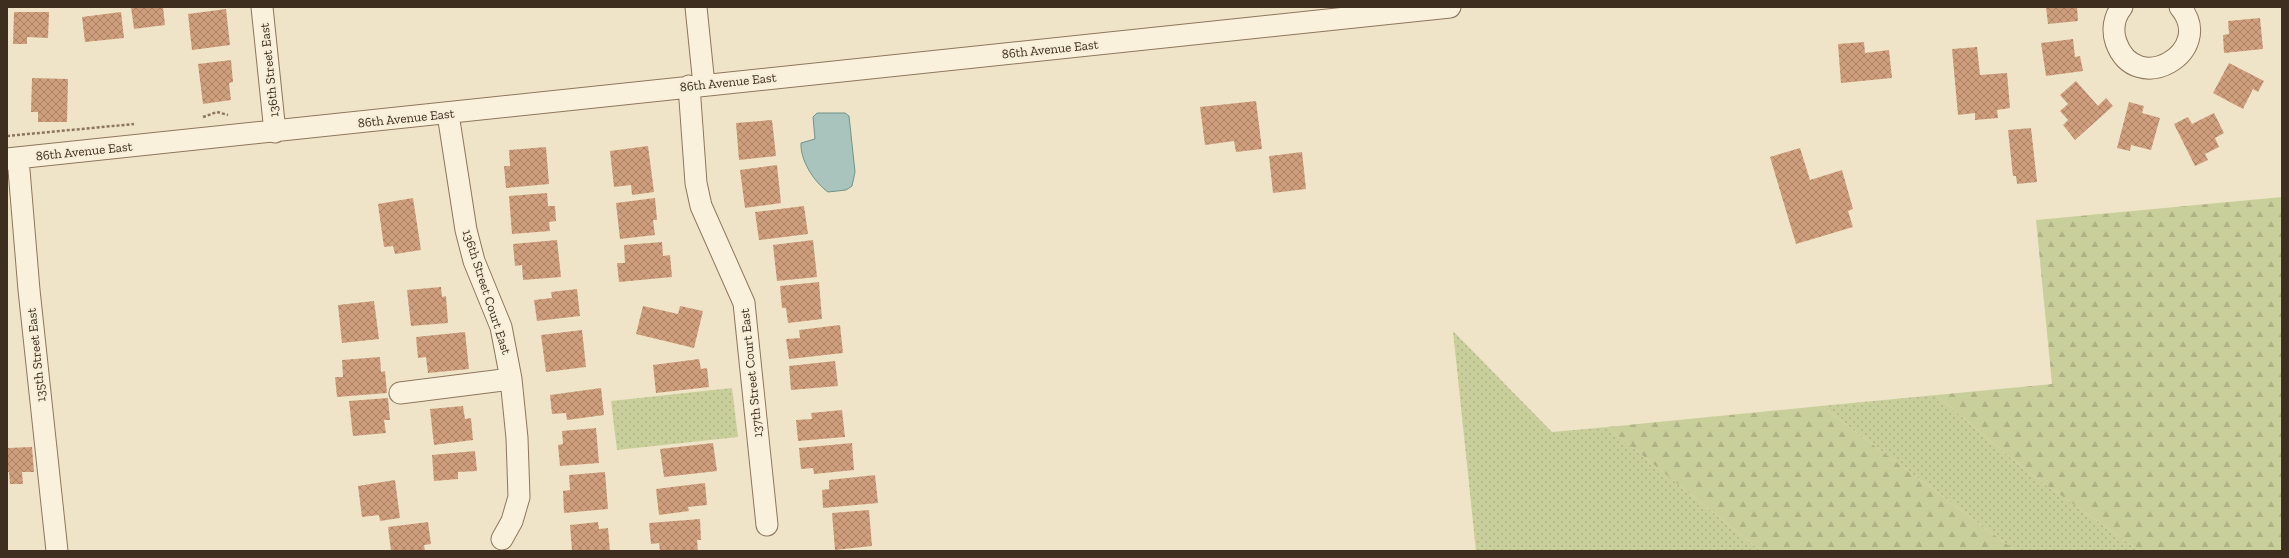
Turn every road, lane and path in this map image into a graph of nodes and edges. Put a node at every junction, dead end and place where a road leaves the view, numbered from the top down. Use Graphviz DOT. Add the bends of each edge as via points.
graph roads {
  1 [pos="262,7"];
  2 [pos="696,7"];
  3 [pos="1450,7"];
  4 [pos="2122,7"];
  5 [pos="2180,7"];
  6 [pos="697,86"];
  7 [pos="234,114"];
  8 [pos="448,114"];
  9 [pos="195,118"];
  10 [pos="140,123"];
  11 [pos="275,132"];
  12 [pos="7,136"];
  13 [pos="12,159"];
  14 [pos="511,379"];
  15 [pos="400,393"];
  16 [pos="767,525"];
  17 [pos="502,539"];
  18 [pos="57,551"];
  1 -- 11 [label="street, 136th Street East"];
  2 -- 6 [label="street, 137th Street Court East"];
  3 -- 6 [label="street, 86th Avenue East"];
  4 -- 5 [label="street" via="2114,26 2118,49 2126,59 2135,64 2144,68 2156,68 2170,63 2185,47 2189,27"];
  6 -- 8 [label="street, 86th Avenue East"];
  6 -- 16 [label="street, 137th Street Court East" via="696,183 701,206 744,303"];
  7 -- 9 [label="path" via="217,112"];
  8 -- 11 [label="street, 86th Avenue East"];
  8 -- 14 [label="street, 136th Street Court East" via="466,230 474,261 501,327"];
  10 -- 12 [label="path"];
  11 -- 13 [label="street, 86th Avenue East"];
  13 -- 18 [label="street, 135th Street East"];
  14 -- 15 [label="street"];
  14 -- 17 [label="street, 136th Street Court East" via="519,497 512,521"];
}
